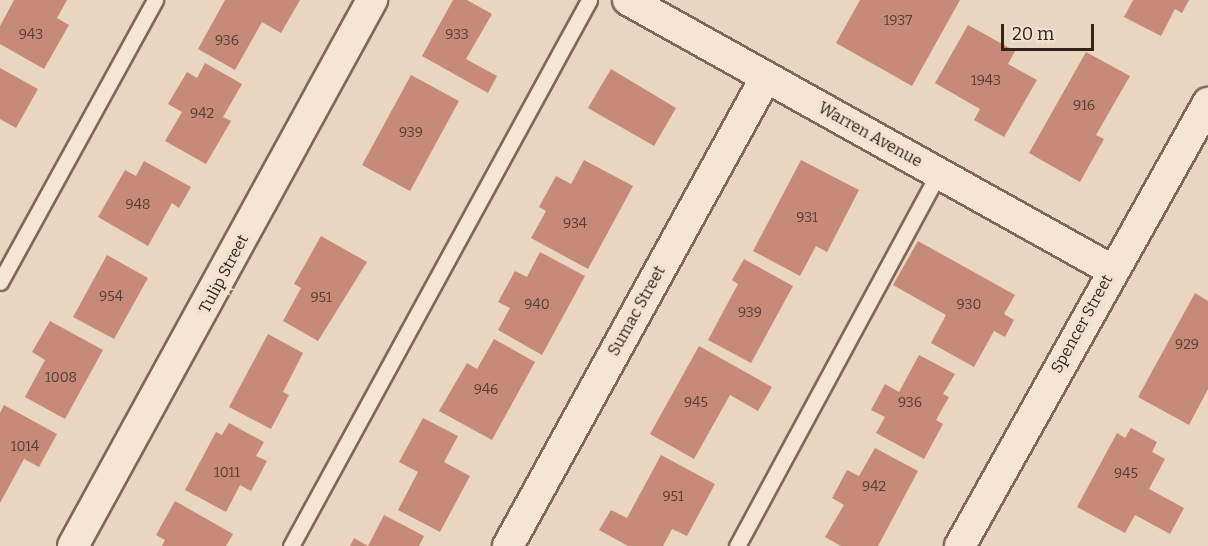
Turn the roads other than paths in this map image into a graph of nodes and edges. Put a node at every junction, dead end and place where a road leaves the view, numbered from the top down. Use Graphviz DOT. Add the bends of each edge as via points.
graph roads {
  1 [pos="154,0"];
  2 [pos="372,0"];
  3 [pos="589,0"];
  4 [pos="628,0"];
  5 [pos="766,77"];
  6 [pos="1208,103"];
  7 [pos="939,173"];
  8 [pos="1112,270"];
  9 [pos="0,282"];
  10 [pos="74,546"];
  11 [pos="291,546"];
  12 [pos="508,546"];
  13 [pos="737,546"];
  14 [pos="960,546"];
  1 -- 9 [label="lane"];
  2 -- 10 [label="street, Tulip Street"];
  3 -- 11 [label="lane"];
  4 -- 5 [label="street, Warren Avenue"];
  5 -- 7 [label="street, Warren Avenue"];
  5 -- 12 [label="street, Sumac Street"];
  6 -- 8 [label="street, Spencer Street"];
  7 -- 8 [label="street, Warren Avenue"];
  7 -- 13 [label="lane"];
  8 -- 14 [label="street, Spencer Street"];
}
